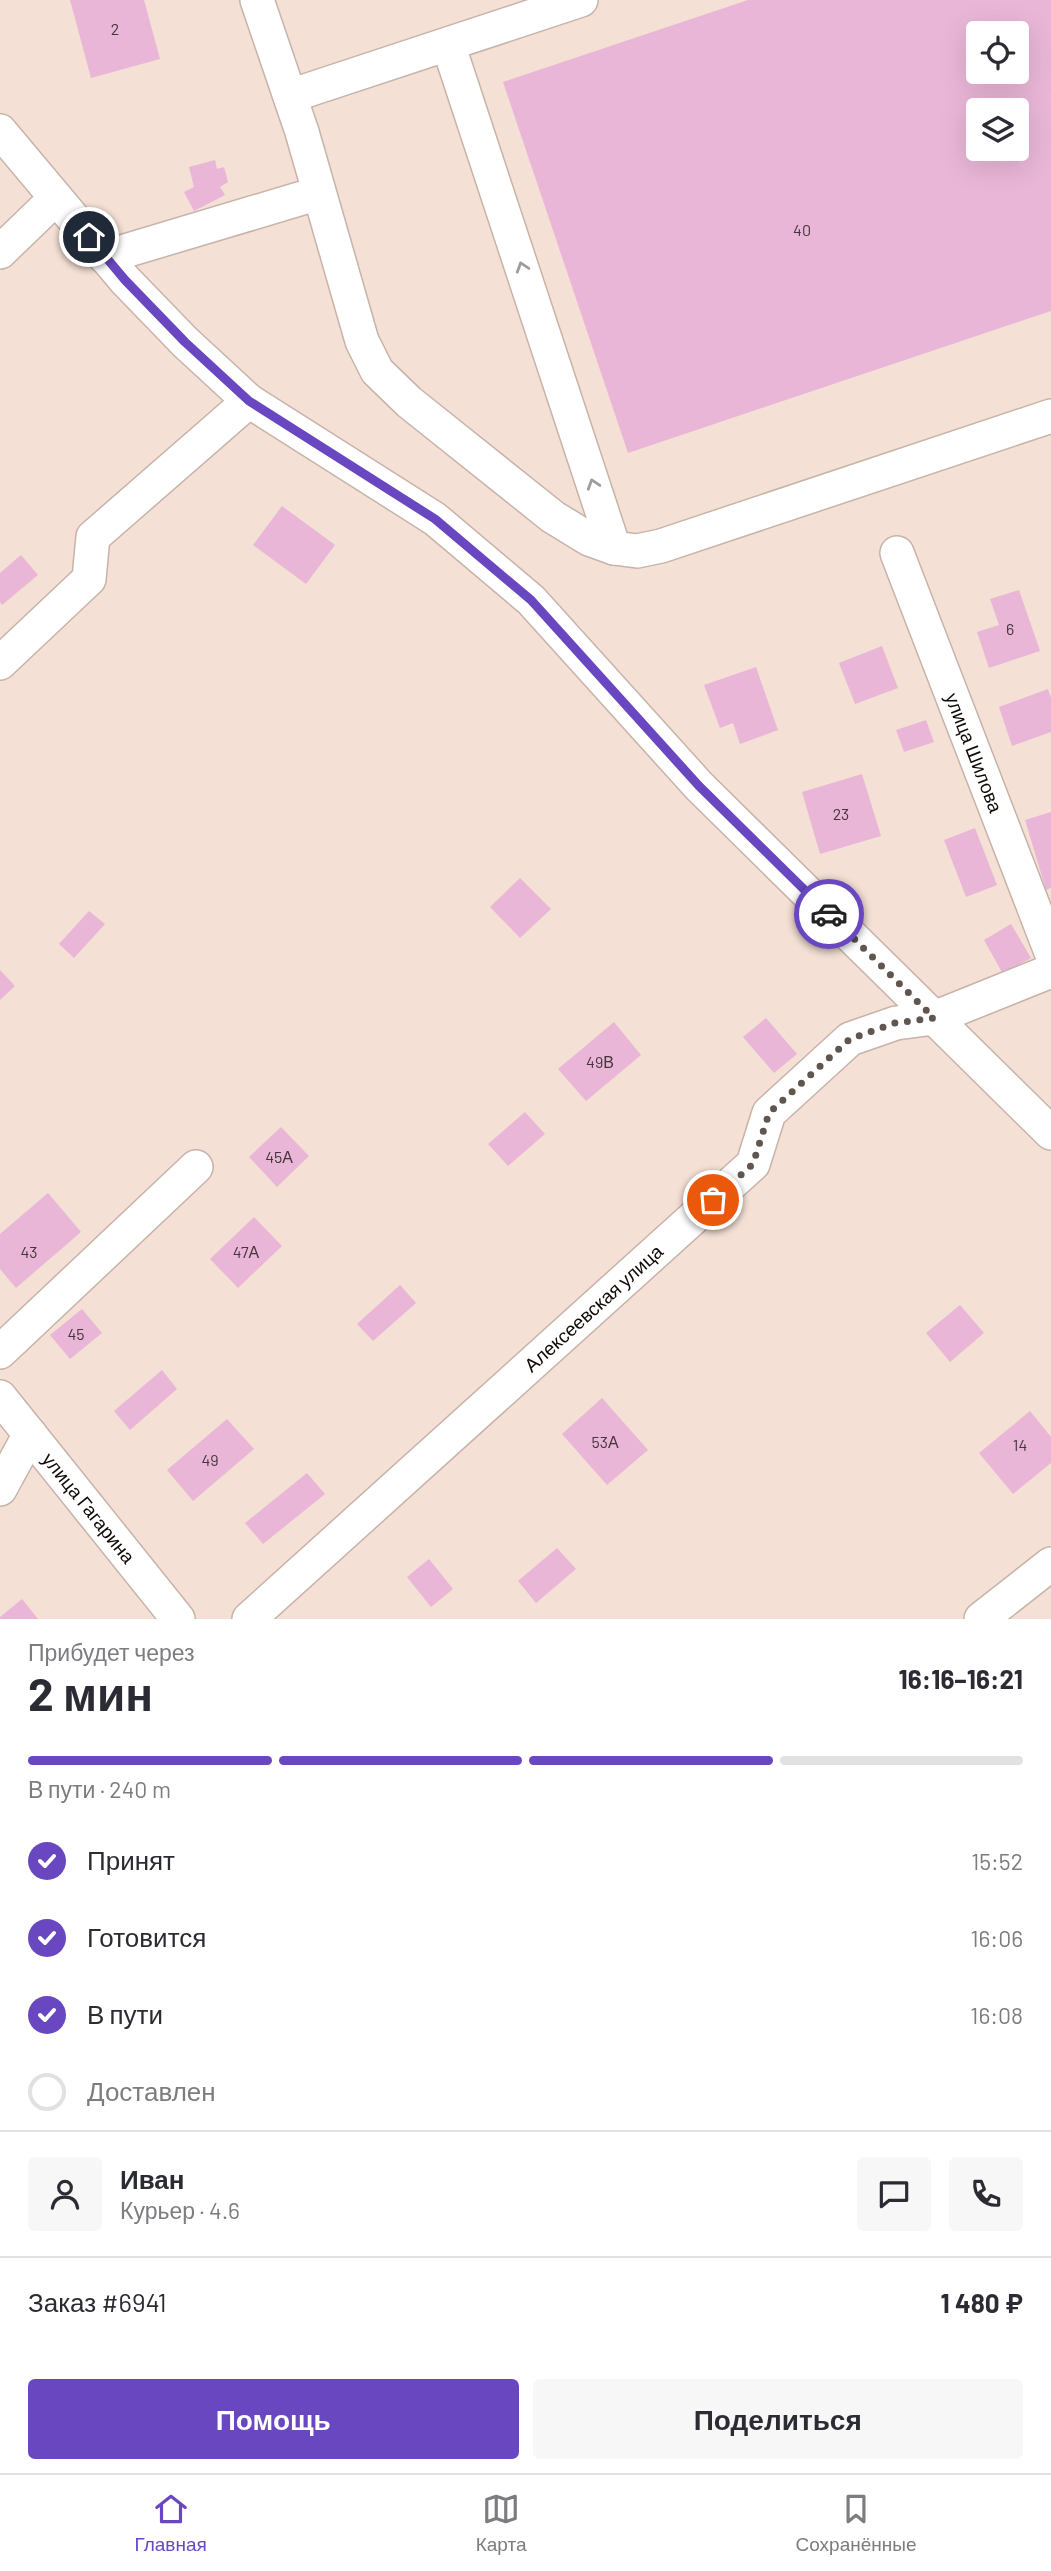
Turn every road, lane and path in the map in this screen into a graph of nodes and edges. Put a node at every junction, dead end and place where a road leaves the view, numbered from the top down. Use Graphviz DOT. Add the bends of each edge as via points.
graph roads {
  1 [pos="257,0"];
  2 [pos="581,0"];
  3 [pos="448,44"];
  4 [pos="290,96"];
  5 [pos="0,131"];
  6 [pos="320,193"];
  7 [pos="56,198"];
  8 [pos="0,252"];
  9 [pos="105,257"];
  10 [pos="249,401"];
  11 [pos="1051,416"];
  12 [pos="614,548"];
  13 [pos="897,553"];
  14 [pos="0,663"];
  15 [pos="1051,952"];
  16 [pos="1051,971"];
  17 [pos="934,1018"];
  18 [pos="1051,1133"];
  19 [pos="195,1167"];
  20 [pos="0,1352"];
  21 [pos="0,1397"];
  22 [pos="30,1434"];
  23 [pos="0,1489"];
  24 [pos="1045,1582"];
  25 [pos="178,1619"];
  26 [pos="249,1619"];
  27 [pos="982,1619"];
  1 -- 4 [label="street"];
  2 -- 3 [label="street"];
  3 -- 4 [label="street"];
  12 -- 3 [label="street, one-way"];
  4 -- 6 [label="street"];
  5 -- 7 [label="street"];
  6 -- 9 [label="street"];
  6 -- 12 [label="street" via="362,341 377,372 553,517"];
  7 -- 8 [label="street"];
  7 -- 9 [label="street"];
  9 -- 10 [label="street" via="185,342"];
  10 -- 14 [label="street" via="93,537 89,579"];
  10 -- 17 [label="street" via="435,519 531,600 699,786"];
  11 -- 12 [label="street" via="661,546 637,551"];
  13 -- 15 [label="street, улица Шилова"];
  16 -- 17 [label="street, Алексеевская улица"];
  17 -- 18 [label="street"];
  17 -- 26 [label="street, Алексеевская улица" via="895,1023 850,1039 769,1113 753,1164"];
  19 -- 20 [label="street"];
  21 -- 22 [label="street, улица Гагарина"];
  22 -- 23 [label="street"];
  22 -- 25 [label="street, улица Гагарина"];
  24 -- 27 [label="street"];
}
